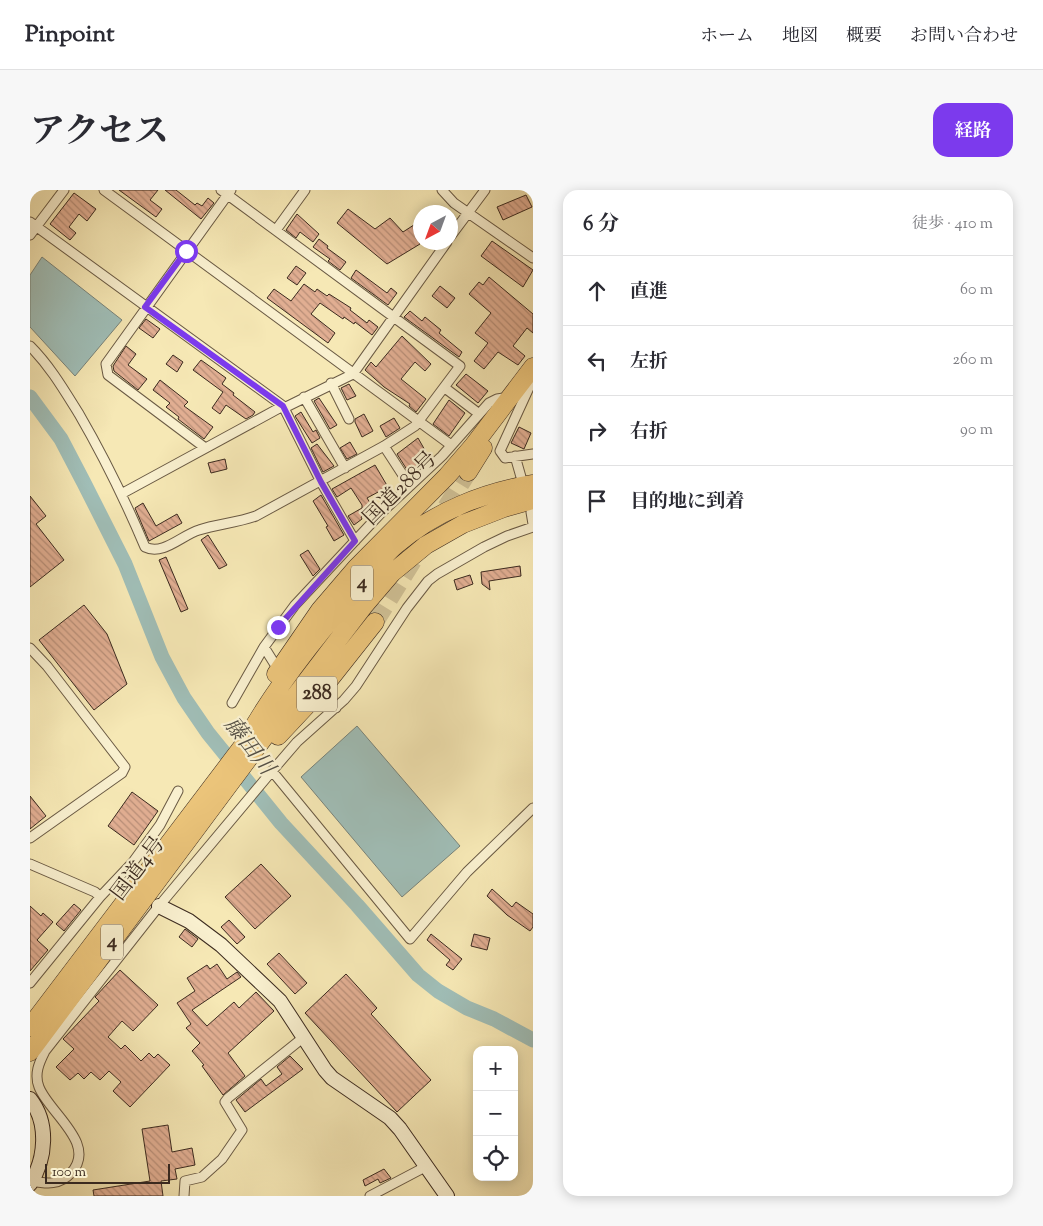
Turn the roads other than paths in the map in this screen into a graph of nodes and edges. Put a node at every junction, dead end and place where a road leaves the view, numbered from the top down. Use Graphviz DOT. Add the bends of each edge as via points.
graph roads {
  1 [pos="64,190"];
  2 [pos="104,190"];
  3 [pos="305,190"];
  4 [pos="442,190"];
  5 [pos="485,190"];
  6 [pos="226,192"];
  7 [pos="468,213"];
  8 [pos="33,224"];
  9 [pos="458,226"];
  10 [pos="276,230"];
  11 [pos="30,235"];
  12 [pos="441,250"];
  13 [pos="186,251"];
  14 [pos="533,258"];
  15 [pos="145,307"];
  16 [pos="395,316"];
  17 [pos="30,346"];
  18 [pos="533,367"];
  19 [pos="353,374"];
  20 [pos="533,379"];
  21 [pos="330,383"];
  22 [pos="445,388"];
  23 [pos="304,397"];
  24 [pos="510,397"];
  25 [pos="283,406"];
  26 [pos="478,414"];
  27 [pos="349,419"];
  28 [pos="420,421"];
  29 [pos="451,445"];
  30 [pos="384,446"];
  31 [pos="204,447"];
  32 [pos="533,454"];
  33 [pos="515,456"];
  34 [pos="345,468"];
  35 [pos="468,472"];
  36 [pos="321,482"];
  37 [pos="528,484"];
  38 [pos="410,486"];
  39 [pos="123,493"];
  40 [pos="532,506"];
  41 [pos="533,526"];
  42 [pos="355,541"];
  43 [pos="374,622"];
  44 [pos="264,647"];
  45 [pos="30,648"];
  46 [pos="274,663"];
  47 [pos="322,695"];
  48 [pos="232,703"];
  49 [pos="336,708"];
  50 [pos="246,752"];
  51 [pos="269,774"];
  52 [pos="218,789"];
  53 [pos="178,791"];
  54 [pos="533,808"];
  55 [pos="191,826"];
  56 [pos="30,838"];
  57 [pos="30,864"];
  58 [pos="100,897"];
  59 [pos="159,906"];
  60 [pos="30,983"];
  61 [pos="30,1027"];
  62 [pos="304,1037"];
  63 [pos="30,1052"];
  64 [pos="30,1099"];
  65 [pos="427,1166"];
  66 [pos="31,1182"];
  67 [pos="184,1196"];
  68 [pos="370,1196"];
  69 [pos="447,1196"];
  1 -- 8 [label="street"];
  2 -- 13 [label="street"];
  3 -- 10 [label="street"];
  4 -- 7 [label="street"];
  5 -- 7 [label="street"];
  6 -- 10 [label="street"];
  6 -- 13 [label="street"];
  7 -- 9 [label="street"];
  7 -- 14 [label="street"];
  8 -- 11 [label="street"];
  8 -- 15 [label="street"];
  10 -- 16 [label="street"];
  12 -- 16 [label="street"];
  13 -- 15 [label="street"];
  13 -- 19 [label="street"];
  15 -- 25 [label="street"];
  15 -- 31 [label="street" via="106,364 108,375"];
  16 -- 19 [label="street"];
  16 -- 22 [label="street" via="460,366"];
  17 -- 39 [label="street" via="65,390"];
  18 -- 24 [label="highway, 国道288号 / 288"];
  19 -- 21 [label="street"];
  19 -- 28 [label="street"];
  20 -- 33 [label="street" via="500,451 505,458"];
  20 -- 35 [label="highway, 国道288号"];
  21 -- 23 [label="street"];
  21 -- 27 [label="street"];
  22 -- 26 [label="street"];
  22 -- 28 [label="street"];
  23 -- 25 [label="street"];
  23 -- 34 [label="street"];
  24 -- 26 [label="street" via="497,398"];
  24 -- 50 [label="highway, 国道288号 / 288" via="447,476 356,568 320,610 248,715"];
  25 -- 31 [label="street"];
  25 -- 36 [label="street"];
  26 -- 29 [label="street"];
  28 -- 29 [label="street"];
  28 -- 30 [label="street"];
  29 -- 38 [label="street"];
  30 -- 34 [label="street"];
  30 -- 38 [label="street"];
  31 -- 39 [label="street"];
  32 -- 33 [label="street"];
  33 -- 37 [label="street"];
  34 -- 36 [label="street"];
  36 -- 39 [label="street" via="256,516 198,530 160,548 145,547"];
  36 -- 42 [label="street"];
  37 -- 50 [label="highway, 4" via="452,508 395,546 332,617 262,711"];
  38 -- 42 [label="street"];
  40 -- 41 [label="street"];
  40 -- 50 [label="highway, 4" via="504,508 464,524 406,560 363,607"];
  41 -- 49 [label="street" via="484,547 428,581 367,671"];
  42 -- 44 [label="street" via="295,606"];
  43 -- 50 [label="highway, 国道288号 / 288" via="322,689"];
  44 -- 46 [label="street"];
  44 -- 48 [label="street"];
  45 -- 56 [label="street" via="125,767 122,773"];
  47 -- 49 [label="street"];
  49 -- 51 [label="street" via="297,742"];
  50 -- 52 [label="highway, 国道288号 / 288"];
  50 -- 52 [label="highway, 国道288号 / 288"];
  51 -- 54 [label="street" via="410,939 467,872"];
  51 -- 59 [label="street"];
  52 -- 55 [label="highway, 国道288号 / 288"];
  52 -- 55 [label="highway, 国道288号 / 288"];
  53 -- 58 [label="street" via="160,825 133,862"];
  55 -- 61 [label="highway, 国道4号 / 4"];
  55 -- 63 [label="highway, 国道4号 / 4"];
  57 -- 58 [label="street"];
  58 -- 60 [label="street"];
  59 -- 62 [label="street" via="189,921 221,945 280,1001"];
  59 -- 66 [label="street" via="45,1051 37,1066 39,1087 73,1136 79,1156 77,1166 66,1178 52,1183"];
  62 -- 65 [label="street" via="325,1070 390,1118"];
  62 -- 67 [label="street" via="228,1098 226,1102 242,1130 222,1159 202,1177 185,1181"];
  64 -- 66 [label="street" via="42,1124 43,1150"];
  65 -- 68 [label="street"];
  65 -- 69 [label="street"];
}
